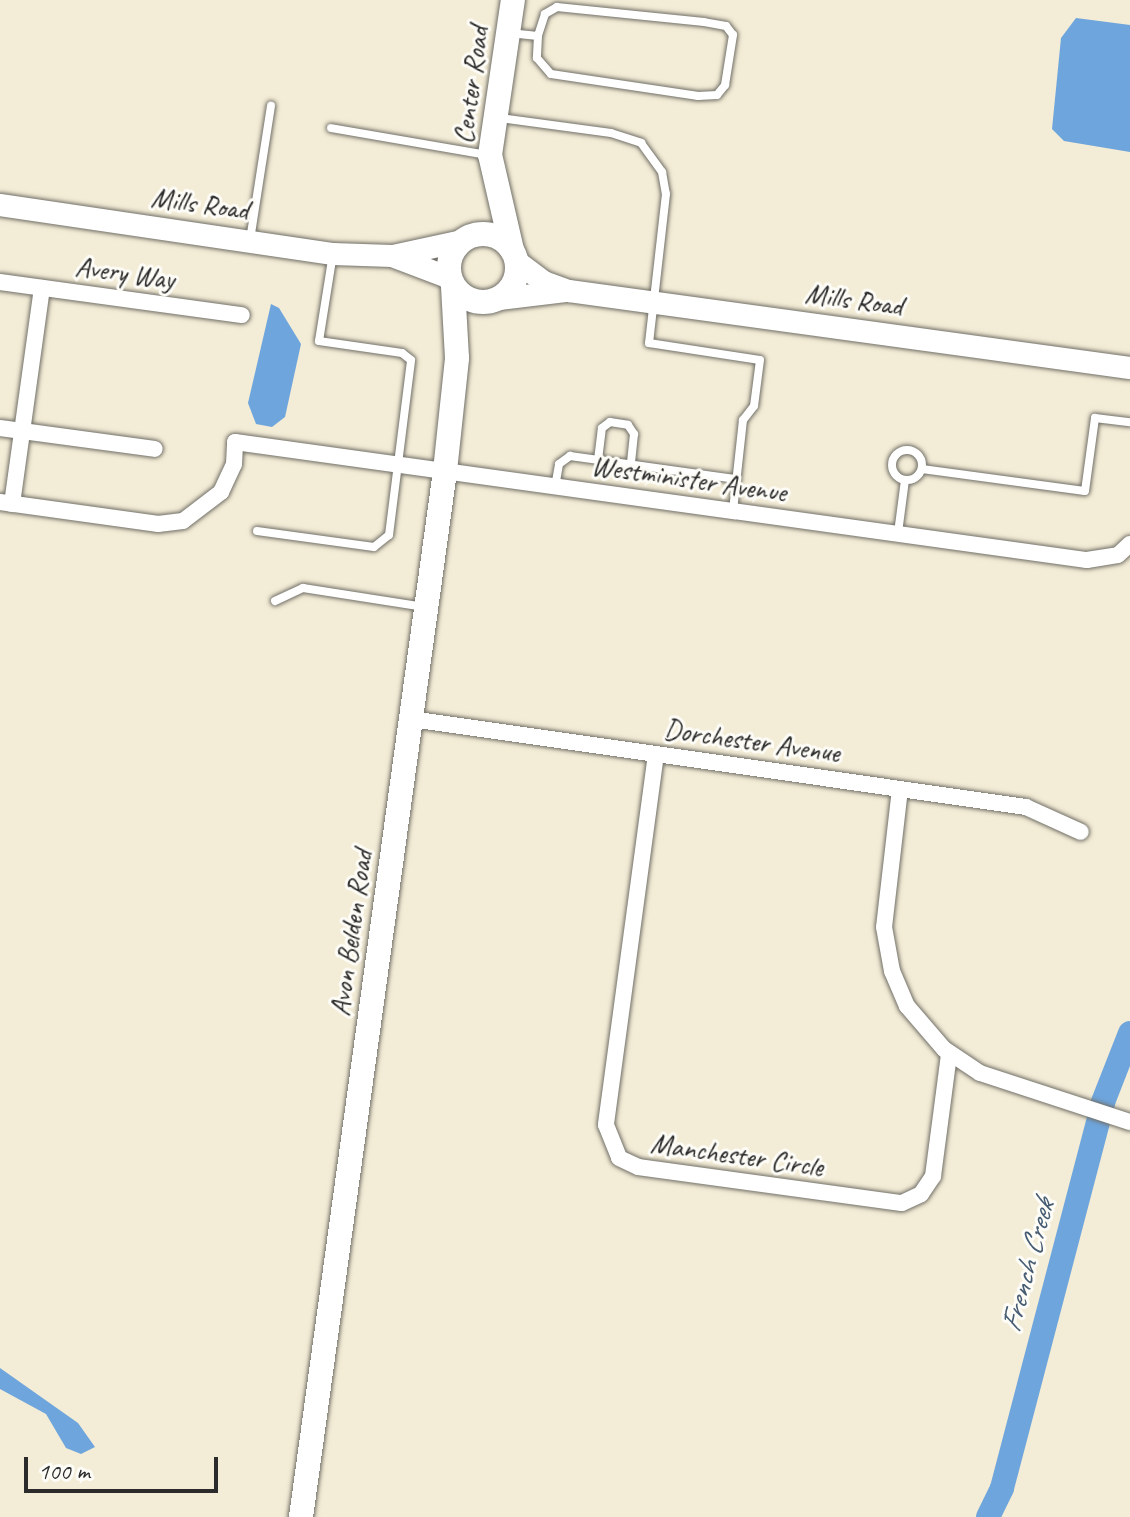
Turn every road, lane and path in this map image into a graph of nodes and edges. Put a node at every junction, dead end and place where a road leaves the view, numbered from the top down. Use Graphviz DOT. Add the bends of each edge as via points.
graph roads {
  1 [pos="513,0"];
  2 [pos="508,33"];
  3 [pos="538,36"];
  4 [pos="271,106"];
  5 [pos="495,117"];
  6 [pos="331,128"];
  7 [pos="491,166"];
  8 [pos="0,205"];
  9 [pos="467,238"];
  10 [pos="250,242"];
  11 [pos="333,254"];
  12 [pos="514,255"];
  13 [pos="392,256"];
  14 [pos="0,282"];
  15 [pos="451,282"];
  16 [pos="42,288"];
  17 [pos="569,291"];
  18 [pos="494,300"];
  19 [pos="655,303"];
  20 [pos="242,315"];
  21 [pos="457,358"];
  22 [pos="1130,368"];
  23 [pos="1130,422"];
  24 [pos="0,428"];
  25 [pos="22,431"];
  26 [pos="155,449"];
  27 [pos="598,460"];
  28 [pos="399,465"];
  29 [pos="631,465"];
  30 [pos="922,469"];
  31 [pos="445,471"];
  32 [pos="736,479"];
  33 [pos="905,480"];
  34 [pos="555,487"];
  35 [pos="6,503"];
  36 [pos="733,511"];
  37 [pos="257,531"];
  38 [pos="898,534"];
  39 [pos="1130,544"];
  40 [pos="275,601"];
  41 [pos="426,607"];
  42 [pos="411,719"];
  43 [pos="656,754"];
  44 [pos="900,789"];
  45 [pos="1081,832"];
  46 [pos="949,1054"];
  47 [pos="1123,1119"];
  48 [pos="301,1517"];
  1 -- 2 [label="main road, Center Road"];
  2 -- 3 [label="lane"];
  2 -- 5 [label="main road, Center Road"];
  3 -- 3 [label="lane" via="537,58 551,74 698,96 717,95 725,85 733,35 726,26 704,22 557,7 545,14"];
  4 -- 10 [label="lane"];
  5 -- 7 [label="main road, Center Road"];
  5 -- 19 [label="lane" via="611,133 641,143 662,172 666,194"];
  6 -- 7 [label="lane"];
  7 -- 9 [label="main road, Center Road"];
  7 -- 12 [label="main road, Center Road"];
  8 -- 10 [label="street, Mills Road"];
  9 -- 12 [label="main road" via="494,236"];
  9 -- 13 [label="street, Mills Road"];
  9 -- 15 [label="main road" via="450,257"];
  10 -- 11 [label="street, Mills Road"];
  11 -- 13 [label="street, Mills Road"];
  11 -- 28 [label="lane" via="319,341 402,353 411,360"];
  12 -- 17 [label="street, Mills Road" via="544,282"];
  12 -- 18 [label="main road" via="514,282"];
  13 -- 15 [label="street, Mills Road"];
  14 -- 16 [label="street, Avery Way"];
  15 -- 18 [label="main road" via="469,300"];
  15 -- 21 [label="main road, Avon Belden Road"];
  16 -- 20 [label="street, Avery Way"];
  16 -- 25 [label="street"];
  17 -- 18 [label="street, Mills Road"];
  17 -- 19 [label="street, Mills Road"];
  18 -- 21 [label="main road, Avon Belden Road" via="471,324"];
  19 -- 22 [label="street, Mills Road"];
  19 -- 32 [label="lane" via="649,343 760,360 754,406 743,420"];
  21 -- 31 [label="main road, Avon Belden Road"];
  23 -- 30 [label="lane" via="1095,418 1085,491"];
  24 -- 25 [label="street"];
  25 -- 26 [label="street"];
  25 -- 35 [label="street"];
  27 -- 29 [label="lane"];
  27 -- 29 [label="lane" via="602,428 610,422 628,425 634,434"];
  27 -- 34 [label="lane" via="570,456 559,464"];
  28 -- 31 [label="street, Westminister Avenue"];
  28 -- 35 [label="street, Westminister Avenue" via="235,442 234,464 221,492 183,521 158,524"];
  28 -- 37 [label="lane" via="384,544"];
  29 -- 32 [label="lane"];
  30 -- 33 [label="lane"];
  30 -- 33 [label="lane" via="917,453 897,453 892,467"];
  31 -- 34 [label="street, Westminister Avenue"];
  31 -- 41 [label="main road, Avon Belden Road"];
  32 -- 36 [label="lane"];
  33 -- 38 [label="lane"];
  34 -- 36 [label="street, Westminister Avenue"];
  36 -- 38 [label="street, Westminister Avenue"];
  38 -- 39 [label="street, Westminister Avenue" via="1096,561 1118,555"];
  40 -- 41 [label="lane" via="303,588"];
  41 -- 42 [label="main road, Avon Belden Road"];
  42 -- 43 [label="street, Dorchester Avenue"];
  42 -- 48 [label="main road, Avon Belden Road"];
  43 -- 44 [label="street, Dorchester Avenue"];
  43 -- 46 [label="street, Manchester Circle" via="606,1125 619,1158 638,1167 902,1203 921,1194 933,1176"];
  44 -- 45 [label="street, Dorchester Avenue" via="1026,807"];
  44 -- 46 [label="street" via="884,912 888,956 907,1006"];
  46 -- 47 [label="street" via="987,1076"];
}
